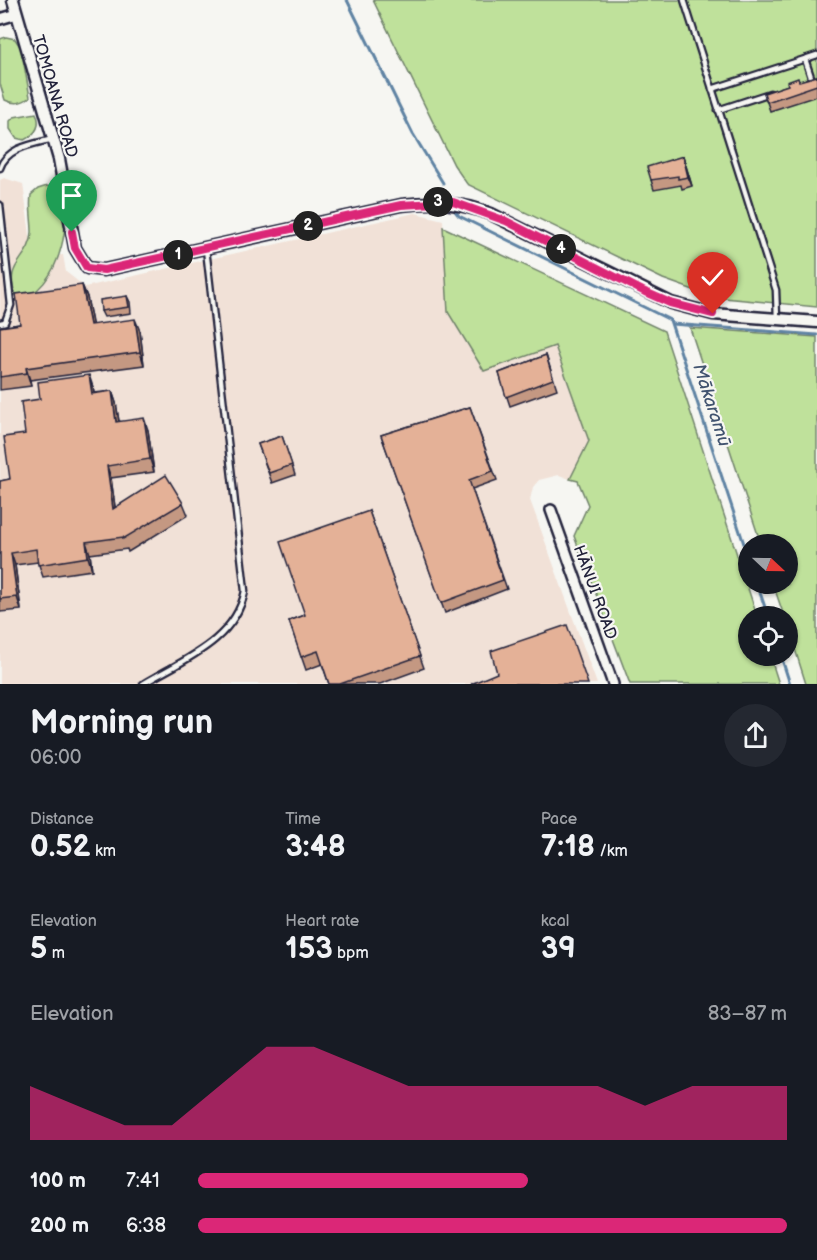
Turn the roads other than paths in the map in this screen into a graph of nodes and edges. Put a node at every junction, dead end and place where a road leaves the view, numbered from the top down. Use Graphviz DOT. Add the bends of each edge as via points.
graph roads {
  1 [pos="13,0"];
  2 [pos="684,0"];
  3 [pos="17,14"];
  4 [pos="0,19"];
  5 [pos="817,55"];
  6 [pos="805,59"];
  7 [pos="801,84"];
  8 [pos="712,89"];
  9 [pos="780,90"];
  10 [pos="718,110"];
  11 [pos="52,139"];
  12 [pos="0,168"];
  13 [pos="0,205"];
  14 [pos="206,249"];
  15 [pos="777,320"];
  16 [pos="817,322"];
  17 [pos="0,323"];
  18 [pos="551,510"];
  19 [pos="143,684"];
  20 [pos="613,684"];
  1 -- 3 [label="street, TOMOANA ROAD"];
  2 -- 8 [label="lane"];
  3 -- 4 [label="street"];
  3 -- 11 [label="street, TOMOANA ROAD"];
  5 -- 6 [label="lane"];
  6 -- 7 [label="lane" via="812,80"];
  6 -- 8 [label="lane"];
  8 -- 10 [label="lane"];
  9 -- 10 [label="lane"];
  10 -- 15 [label="lane" via="776,290"];
  11 -- 12 [label="lane" via="17,149 2,160"];
  11 -- 14 [label="street, TOMOANA ROAD" via="60,159 75,248 87,268 104,270"];
  13 -- 17 [label="lane" via="11,305 5,322"];
  14 -- 15 [label="street" via="401,205 453,202 506,221 670,303 713,314"];
  14 -- 19 [label="lane" via="245,591 232,623 216,640"];
  15 -- 16 [label="street"];
  18 -- 20 [label="street, HĀNUI ROAD"];
}
